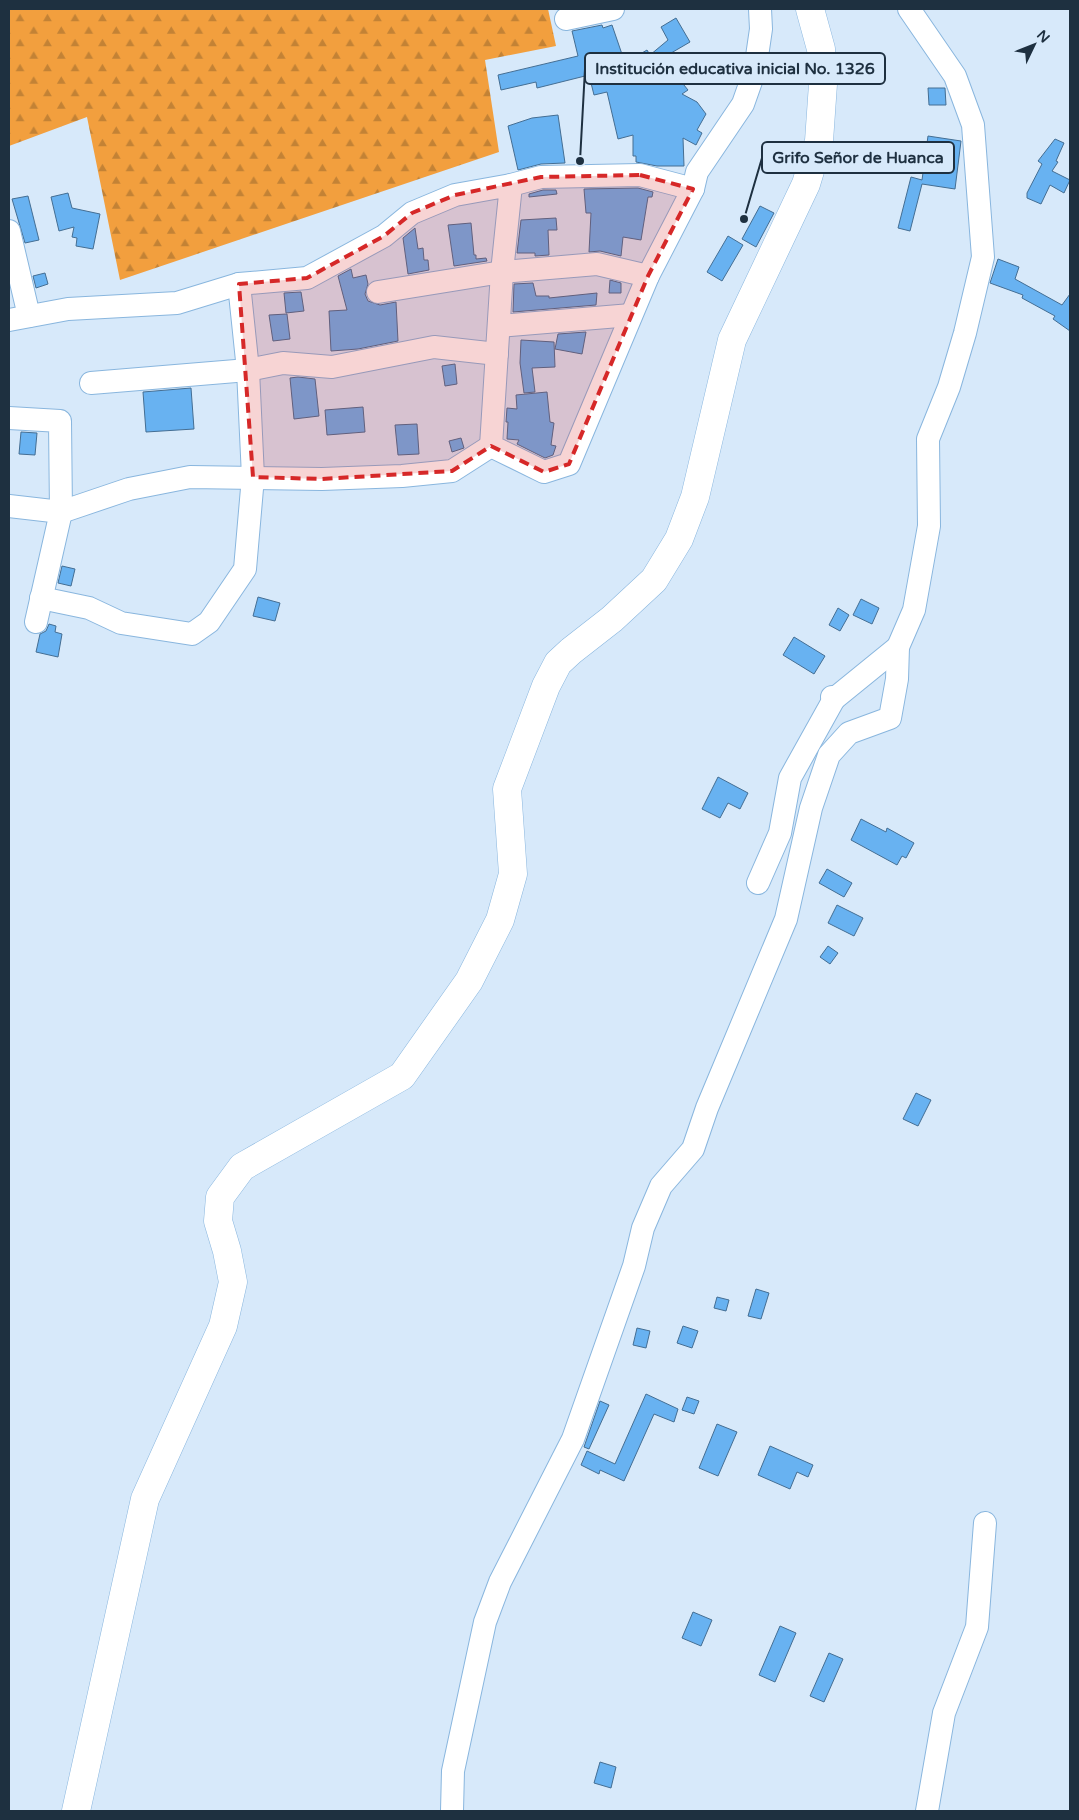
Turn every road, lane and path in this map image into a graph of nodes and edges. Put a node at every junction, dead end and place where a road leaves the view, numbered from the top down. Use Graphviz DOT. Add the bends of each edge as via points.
graph roads {
  1 [pos="613,9"];
  2 [pos="760,9"];
  3 [pos="810,9"];
  4 [pos="909,9"];
  5 [pos="566,19"];
  6 [pos="511,185"];
  7 [pos="693,189"];
  8 [pos="9,231"];
  9 [pos="502,272"];
  10 [pos="648,276"];
  11 [pos="239,284"];
  12 [pos="378,292"];
  13 [pos="631,315"];
  14 [pos="19,318"];
  15 [pos="499,326"];
  16 [pos="497,354"];
  17 [pos="248,370"];
  18 [pos="91,383"];
  19 [pos="9,418"];
  20 [pos="491,446"];
  21 [pos="253,477"];
  22 [pos="9,506"];
  23 [pos="61,512"];
  24 [pos="41,598"];
  25 [pos="36,622"];
  26 [pos="898,647"];
  27 [pos="758,883"];
  28 [pos="985,1523"];
  29 [pos="76,1811"];
  30 [pos="452,1811"];
  31 [pos="927,1811"];
  1 -- 5 [label="street"];
  2 -- 7 [label="street" via="761,29 755,70 743,104 697,172"];
  3 -- 29 [label="highway" via="821,49 823,84 819,141 806,184 732,340 695,498 679,539 654,580 558,663 546,686 506,789 513,874 500,920 474,972 402,1076 242,1167 220,1197 218,1221 233,1282 223,1326 145,1499"];
  4 -- 26 [label="street" via="955,76 973,125 983,257 949,387 928,439 929,526 914,610"];
  6 -- 7 [label="street" via="541,177 640,175"];
  6 -- 9 [label="street"];
  6 -- 11 [label="street" via="455,194 412,213 384,236 307,278"];
  7 -- 10 [label="street"];
  8 -- 14 [label="street"];
  9 -- 10 [label="street" via="597,264"];
  9 -- 12 [label="street"];
  9 -- 15 [label="street"];
  10 -- 13 [label="street"];
  11 -- 14 [label="street" via="176,303 68,308"];
  11 -- 17 [label="street"];
  13 -- 15 [label="street"];
  13 -- 20 [label="street" via="569,464 544,472"];
  15 -- 16 [label="street"];
  16 -- 17 [label="street" via="434,347 332,367 283,363"];
  16 -- 20 [label="street"];
  17 -- 18 [label="street"];
  17 -- 21 [label="street"];
  19 -- 23 [label="street" via="60,421"];
  20 -- 21 [label="street" via="452,471 322,479"];
  21 -- 23 [label="street" via="190,477 129,489"];
  21 -- 24 [label="street" via="244,569 209,622 192,634 121,623 89,608"];
  22 -- 23 [label="street"];
  23 -- 24 [label="street"];
  24 -- 25 [label="street"];
  26 -- 27 [label="street" via="833,698 790,778 780,833"];
  26 -- 30 [label="street" via="897,679 890,718 849,733 829,755 811,808 786,919 693,1149 661,1186 643,1228 628,1283 573,1439 500,1582 486,1622 453,1771"];
  28 -- 31 [label="street" via="977,1627 944,1713"];
}
